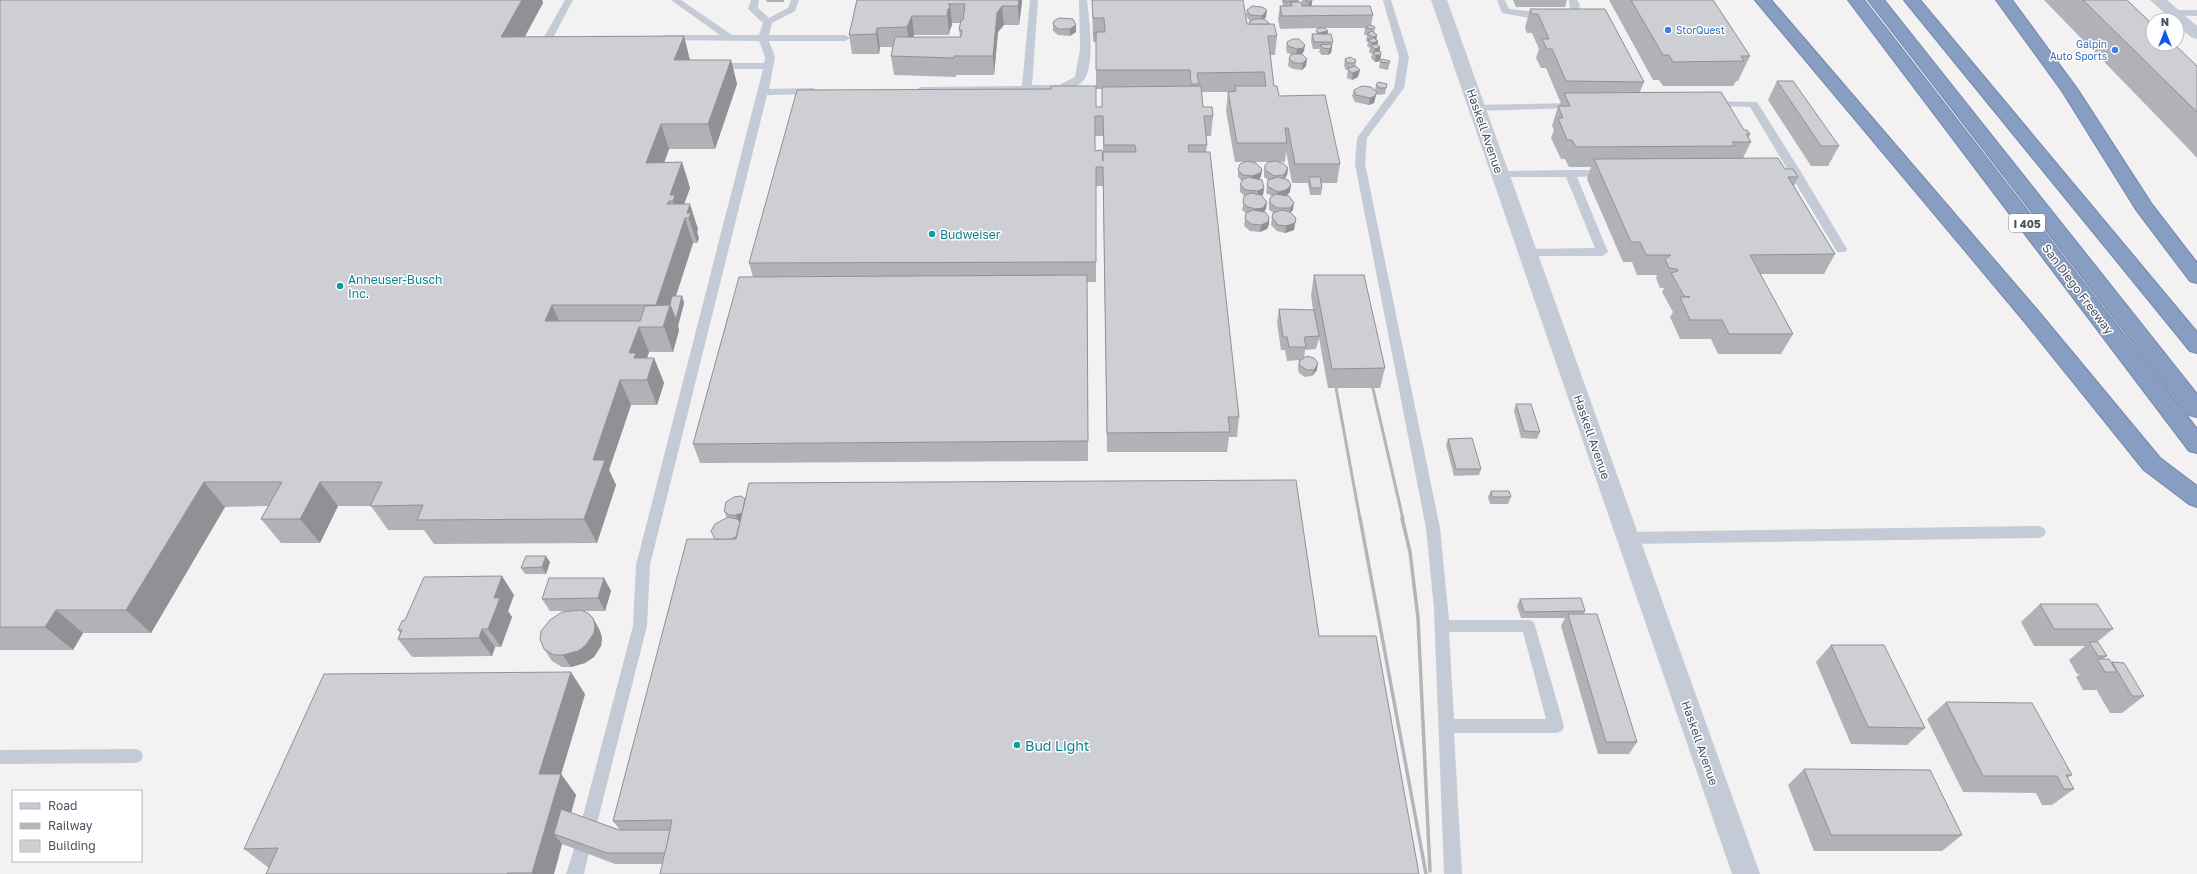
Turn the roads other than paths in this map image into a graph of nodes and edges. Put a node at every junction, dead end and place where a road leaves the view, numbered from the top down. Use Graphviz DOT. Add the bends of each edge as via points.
graph roads {
  1 [pos="569,0"];
  2 [pos="674,0"];
  3 [pos="755,0"];
  4 [pos="795,0"];
  5 [pos="1034,0"];
  6 [pos="1083,0"];
  7 [pos="1387,0"];
  8 [pos="1439,0"];
  9 [pos="1500,0"];
  10 [pos="1572,0"];
  11 [pos="1763,0"];
  12 [pos="1856,0"];
  13 [pos="1876,0"];
  14 [pos="1886,0"];
  15 [pos="1912,0"];
  16 [pos="2004,0"];
  17 [pos="2158,0"];
  18 [pos="2171,12"];
  19 [pos="2185,13"];
  20 [pos="2197,13"];
  21 [pos="2185,21"];
  22 [pos="768,22"];
  23 [pos="2194,26"];
  24 [pos="659,38"];
  25 [pos="730,38"];
  26 [pos="763,38"];
  27 [pos="844,38"];
  28 [pos="572,39"];
  29 [pos="706,66"];
  30 [pos="768,66"];
  31 [pos="1027,88"];
  32 [pos="911,90"];
  33 [pos="825,91"];
  34 [pos="763,92"];
  35 [pos="1698,105"];
  36 [pos="1588,106"];
  37 [pos="1476,108"];
  38 [pos="1780,172"];
  39 [pos="1796,172"];
  40 [pos="1570,173"];
  41 [pos="1617,173"];
  42 [pos="1500,174"];
  43 [pos="1841,249"];
  44 [pos="1528,253"];
  45 [pos="2197,276"];
  46 [pos="2197,346"];
  47 [pos="2197,390"];
  48 [pos="2197,409"];
  49 [pos="2197,445"];
  50 [pos="2197,498"];
  51 [pos="2039,532"];
  52 [pos="1628,538"];
  53 [pos="1442,626"];
  54 [pos="1446,726"];
  55 [pos="135,756"];
  56 [pos="0,757"];
  57 [pos="588,827"];
  58 [pos="581,852"];
  59 [pos="575,874"];
  60 [pos="1453,874"];
  61 [pos="1746,874"];
  1 -- 28 [label="lane" via="548,39"];
  2 -- 25 [label="lane"];
  3 -- 22 [label="lane" via="752,9"];
  4 -- 22 [label="lane" via="792,9"];
  5 -- 31 [label="lane"];
  6 -- 31 [label="lane" via="1085,42 1081,76 1073,84 1060,88"];
  7 -- 53 [label="lane" via="1404,57 1400,88 1362,138 1360,164 1434,528"];
  8 -- 37 [label="street, Haskell Avenue"];
  9 -- 10 [label="lane" via="1505,11 1511,13 1562,14 1574,11"];
  11 -- 50 [label="highway" via="2031,316 2152,464"];
  12 -- 49 [label="highway, San Diego Freeway / I 405"];
  13 -- 48 [label="highway"];
  14 -- 47 [label="highway"];
  15 -- 46 [label="highway"];
  16 -- 45 [label="highway" via="2070,90 2144,207"];
  17 -- 18 [label="street"];
  19 -- 20 [label="lane"];
  21 -- 23 [label="street"];
  22 -- 26 [label="lane"];
  24 -- 25 [label="lane"];
  25 -- 26 [label="lane"];
  26 -- 27 [label="lane"];
  26 -- 30 [label="lane" via="770,57"];
  29 -- 30 [label="lane"];
  30 -- 34 [label="lane"];
  31 -- 32 [label="lane"];
  33 -- 34 [label="lane"];
  34 -- 57 [label="lane" via="643,565 640,626"];
  35 -- 39 [label="lane" via="1753,104"];
  36 -- 37 [label="lane"];
  37 -- 42 [label="street, Haskell Avenue"];
  38 -- 39 [label="lane"];
  39 -- 43 [label="lane"];
  40 -- 41 [label="lane"];
  40 -- 42 [label="lane"];
  40 -- 44 [label="lane" via="1602,252"];
  42 -- 44 [label="street, Haskell Avenue"];
  44 -- 52 [label="street, Haskell Avenue"];
  51 -- 52 [label="lane"];
  52 -- 61 [label="street, Haskell Avenue"];
  53 -- 54 [label="lane"];
  53 -- 54 [label="lane" via="1529,626 1556,726"];
  54 -- 60 [label="lane"];
  55 -- 56 [label="lane"];
  58 -- 59 [label="lane"];
}
